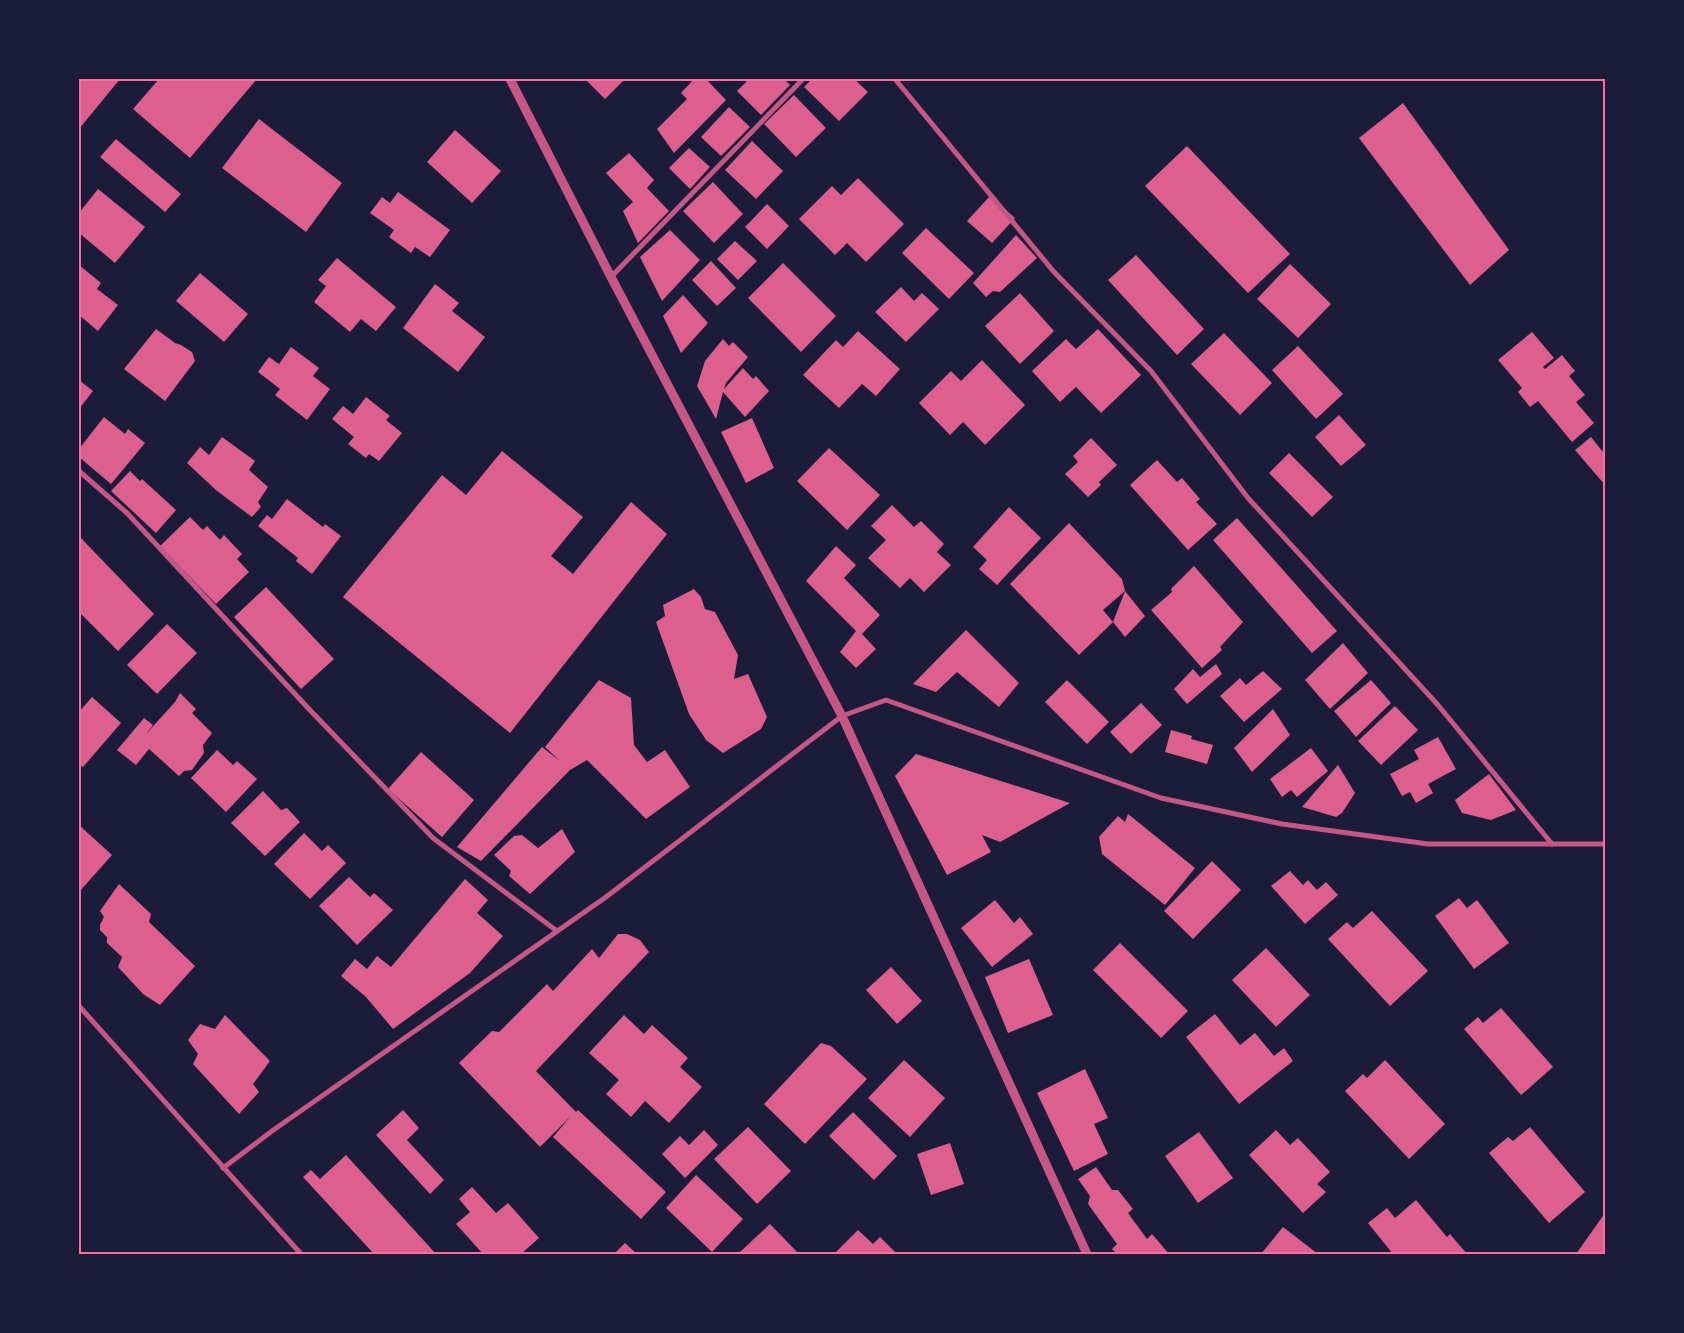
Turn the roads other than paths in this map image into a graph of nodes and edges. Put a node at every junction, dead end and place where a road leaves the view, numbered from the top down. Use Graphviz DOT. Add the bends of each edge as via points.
graph roads {
  1 [pos="510,79"];
  2 [pos="803,79"];
  3 [pos="895,79"];
  4 [pos="611,276"];
  5 [pos="79,472"];
  6 [pos="842,716"];
  7 [pos="1552,844"];
  8 [pos="1605,844"];
  9 [pos="557,931"];
  10 [pos="79,1006"];
  11 [pos="223,1168"];
  12 [pos="301,1254"];
  13 [pos="1086,1254"];
  1 -- 4 [label="street"];
  2 -- 4 [label="street"];
  3 -- 7 [label="street" via="1054,272 1151,371 1248,498 1438,705"];
  4 -- 6 [label="street"];
  5 -- 9 [label="street" via="127,513 433,838"];
  6 -- 7 [label="street" via="886,700 1161,798 1282,824 1428,844"];
  6 -- 9 [label="street"];
  6 -- 13 [label="street"];
  7 -- 8 [label="street"];
  9 -- 11 [label="street"];
  10 -- 11 [label="street"];
  11 -- 12 [label="street"];
}
